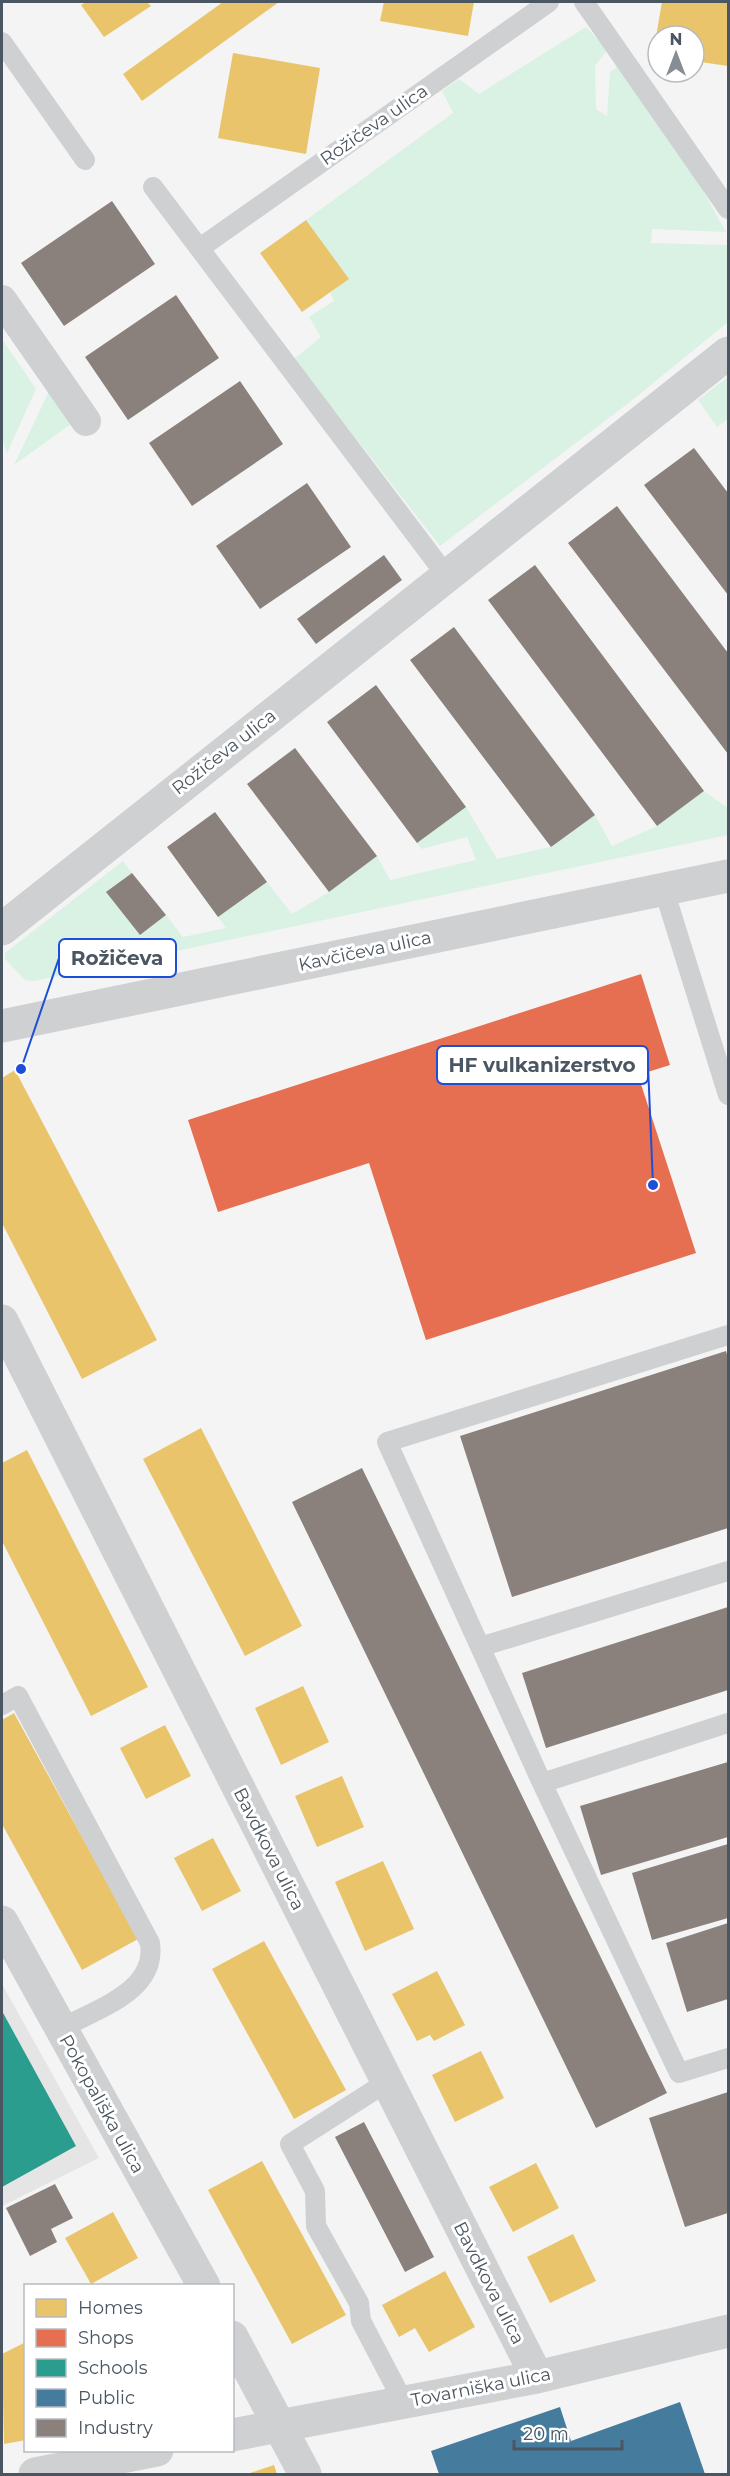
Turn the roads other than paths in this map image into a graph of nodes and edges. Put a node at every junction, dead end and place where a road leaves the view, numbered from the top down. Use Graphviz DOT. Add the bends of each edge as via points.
graph roads {
  1 [pos="549,2"];
  2 [pos="584,2"];
  3 [pos="2,42"];
  4 [pos="85,160"];
  5 [pos="153,188"];
  6 [pos="729,209"];
  7 [pos="200,248"];
  8 [pos="2,300"];
  9 [pos="729,353"];
  10 [pos="86,421"];
  11 [pos="446,575"];
  12 [pos="729,876"];
  13 [pos="664,890"];
  14 [pos="2,929"];
  15 [pos="2,1026"];
  16 [pos="729,1095"];
  17 [pos="2,1321"];
  18 [pos="729,1335"];
  19 [pos="729,1571"];
  20 [pos="480,1647"];
  21 [pos="2,1705"];
  22 [pos="729,1723"];
  23 [pos="542,1783"];
  24 [pos="2,1922"];
  25 [pos="61,2029"];
  26 [pos="729,2058"];
  27 [pos="387,2082"];
  28 [pos="203,2284"];
  29 [pos="729,2331"];
  30 [pos="234,2341"];
  31 [pos="537,2377"];
  32 [pos="404,2403"];
  33 [pos="281,2425"];
  34 [pos="234,2435"];
  35 [pos="152,2452"];
  36 [pos="35,2475"];
  37 [pos="306,2475"];
  1 -- 7 [label="lane, Rožičeva ulica"];
  2 -- 6 [label="lane"];
  3 -- 4 [label="lane"];
  5 -- 7 [label="lane"];
  7 -- 11 [label="lane"];
  8 -- 10 [label="street"];
  9 -- 11 [label="street, Rožičeva ulica"];
  11 -- 14 [label="street, Rožičeva ulica"];
  12 -- 13 [label="street, Kavčičeva ulica"];
  13 -- 15 [label="street, Kavčičeva ulica"];
  13 -- 16 [label="lane"];
  17 -- 27 [label="street, Bavdkova ulica"];
  18 -- 20 [label="lane" via="387,1442"];
  19 -- 20 [label="lane"];
  20 -- 23 [label="lane"];
  21 -- 25 [label="lane" via="18,1696 150,1943 151,1960 138,1986"];
  22 -- 23 [label="lane"];
  23 -- 26 [label="lane" via="679,2073"];
  24 -- 25 [label="street, Pokopališka ulica"];
  25 -- 28 [label="street, Pokopališka ulica"];
  27 -- 31 [label="street, Bavdkova ulica"];
  27 -- 32 [label="lane" via="290,2144 315,2191 316,2226 359,2303 361,2321"];
  29 -- 31 [label="street, Tovarniška ulica"];
  30 -- 33 [label="street"];
  31 -- 32 [label="street, Tovarniška ulica"];
  32 -- 33 [label="street, Tovarniška ulica"];
  33 -- 34 [label="street, Tovarniška ulica"];
  33 -- 37 [label="street"];
  35 -- 36 [label="street"];
}
